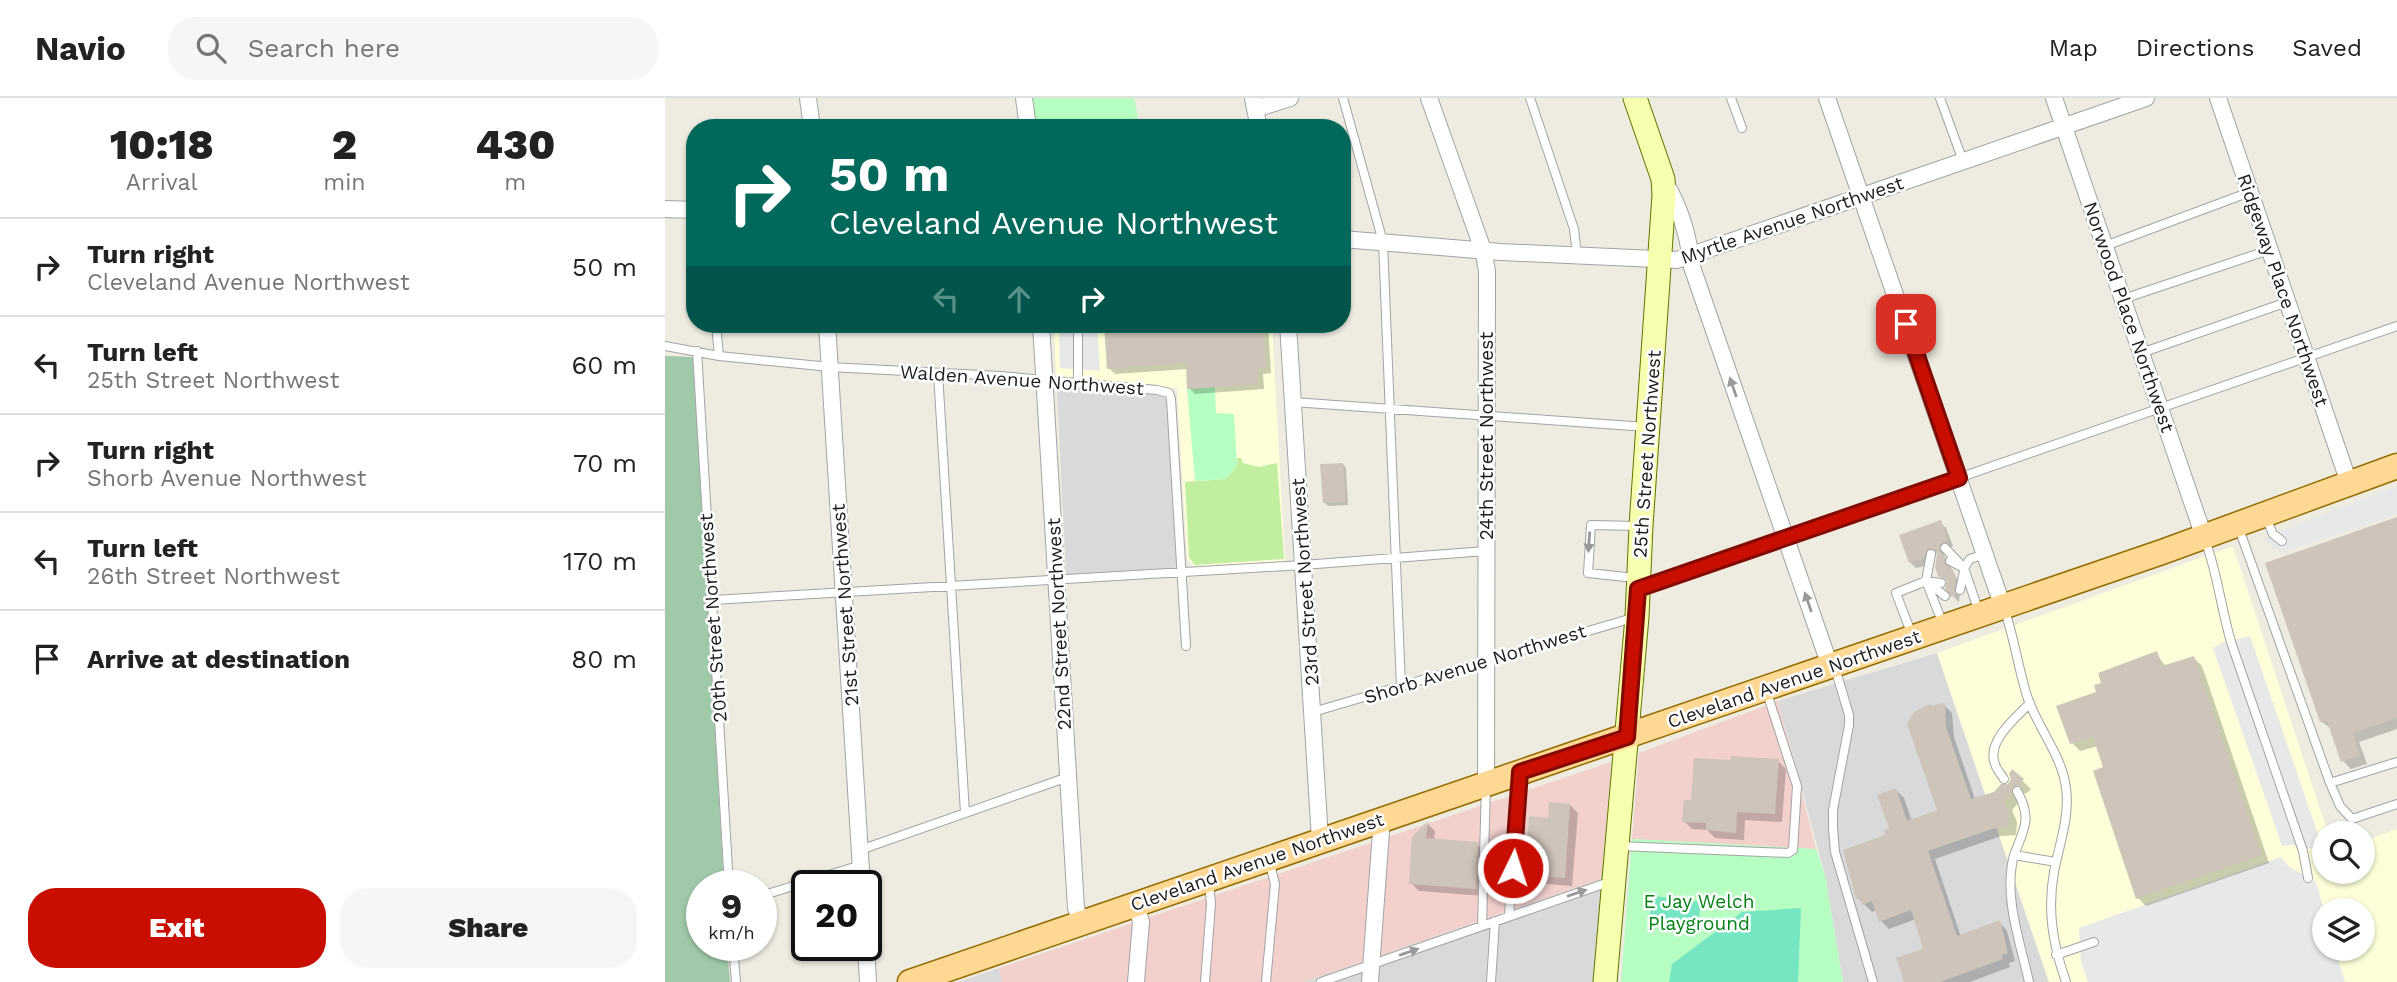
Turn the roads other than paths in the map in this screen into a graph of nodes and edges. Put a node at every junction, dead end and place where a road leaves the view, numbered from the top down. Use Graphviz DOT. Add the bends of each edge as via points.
graph roads {
  1 [pos="808,98"];
  2 [pos="1024,98"];
  3 [pos="1290,98"];
  4 [pos="1343,98"];
  5 [pos="1429,98"];
  6 [pos="1530,98"];
  7 [pos="1635,98"];
  8 [pos="1731,98"];
  9 [pos="1827,98"];
  10 [pos="1940,98"];
  11 [pos="2054,98"];
  12 [pos="2146,98"];
  13 [pos="2218,98"];
  14 [pos="1253,103"];
  15 [pos="811,119"];
  16 [pos="1027,119"];
  17 [pos="1349,119"];
  18 [pos="2064,126"];
  19 [pos="1351,127"];
  20 [pos="1742,128"];
  21 [pos="1963,161"];
  22 [pos="1663,179"];
  23 [pos="2250,192"];
  24 [pos="1861,197"];
  25 [pos="665,209"];
  26 [pos="686,210"];
  27 [pos="1351,240"];
  28 [pos="1383,242"];
  29 [pos="2104,246"];
  30 [pos="1483,250"];
  31 [pos="2269,250"];
  32 [pos="1577,256"];
  33 [pos="1691,256"];
  34 [pos="1660,260"];
  35 [pos="2123,299"];
  36 [pos="2287,302"];
  37 [pos="2397,326"];
  38 [pos="717,333"];
  39 [pos="828,333"];
  40 [pos="1041,333"];
  41 [pos="1078,333"];
  42 [pos="1289,333"];
  43 [pos="665,346"];
  44 [pos="697,351"];
  45 [pos="2141,353"];
  46 [pos="719,356"];
  47 [pos="2306,358"];
  48 [pos="830,368"];
  49 [pos="939,373"];
  50 [pos="1044,381"];
  51 [pos="1078,384"];
  52 [pos="1293,402"];
  53 [pos="1391,408"];
  54 [pos="2160,408"];
  55 [pos="1486,416"];
  56 [pos="1649,427"];
  57 [pos="2397,466"];
  58 [pos="1959,478"];
  59 [pos="2349,483"];
  60 [pos="2265,516"];
  61 [pos="2238,525"];
  62 [pos="1641,526"];
  63 [pos="2204,537"];
  64 [pos="1786,538"];
  65 [pos="2282,541"];
  66 [pos="1945,548"];
  67 [pos="1486,551"];
  68 [pos="1931,554"];
  69 [pos="1985,554"];
  70 [pos="1396,558"];
  71 [pos="1950,561"];
  72 [pos="1303,565"];
  73 [pos="1935,566"];
  74 [pos="1964,568"];
  75 [pos="1181,573"];
  76 [pos="1955,577"];
  77 [pos="1056,581"];
  78 [pos="1926,581"];
  79 [pos="1941,583"];
  80 [pos="1638,584"];
  81 [pos="951,587"];
  82 [pos="1960,590"];
  83 [pos="845,594"];
  84 [pos="1945,597"];
  85 [pos="713,600"];
  86 [pos="1992,611"];
  87 [pos="1637,617"];
  88 [pos="1944,627"];
  89 [pos="1913,638"];
  90 [pos="1186,646"];
  91 [pos="1486,661"];
  92 [pos="1832,666"];
  93 [pos="1401,687"];
  94 [pos="1766,689"];
  95 [pos="2030,703"];
  96 [pos="1313,712"];
  97 [pos="1627,737"];
  98 [pos="2397,762"];
  99 [pos="1520,772"];
  100 [pos="1068,777"];
  101 [pos="2004,779"];
  102 [pos="1486,783"];
  103 [pos="2330,783"];
  104 [pos="2017,790"];
  105 [pos="2397,804"];
  106 [pos="965,813"];
  107 [pos="1382,818"];
  108 [pos="1320,839"];
  109 [pos="1616,846"];
  110 [pos="2014,855"];
  111 [pos="860,857"];
  112 [pos="1268,858"];
  113 [pos="2304,861"];
  114 [pos="2056,862"];
  115 [pos="728,870"];
  116 [pos="861,870"];
  117 [pos="2300,870"];
  118 [pos="2308,878"];
  119 [pos="1208,879"];
  120 [pos="1613,881"];
  121 [pos="777,890"];
  122 [pos="1136,904"];
  123 [pos="1509,916"];
  124 [pos="1495,921"];
  125 [pos="1081,923"];
  126 [pos="1482,926"];
  127 [pos="2094,942"];
  128 [pos="2056,955"];
  129 [pos="734,961"];
  130 [pos="867,961"];
  131 [pos="1371,965"];
  132 [pos="945,976"];
  133 [pos="736,982"];
  134 [pos="869,982"];
  135 [pos="910,982"];
  136 [pos="1136,982"];
  137 [pos="1205,982"];
  138 [pos="1266,982"];
  139 [pos="1321,982"];
  140 [pos="1370,982"];
  141 [pos="1491,982"];
  142 [pos="1605,982"];
  143 [pos="1873,982"];
  144 [pos="2029,982"];
  145 [pos="2066,982"];
  1 -- 15 [label="street"];
  2 -- 16 [label="street"];
  3 -- 14 [label="street"];
  4 -- 17 [label="lane"];
  5 -- 30 [label="street, 24th Street Northwest"];
  6 -- 32 [label="lane" via="1574,229"];
  7 -- 22 [label="street, 25th Street Northwest"];
  8 -- 20 [label="lane"];
  9 -- 24 [label="street"];
  10 -- 21 [label="lane"];
  11 -- 18 [label="street, Norwood Place Northwest"];
  12 -- 18 [label="street, Myrtle Avenue Northwest"];
  13 -- 23 [label="street, Ridgeway Place Northwest"];
  18 -- 21 [label="street, Myrtle Avenue Northwest"];
  18 -- 29 [label="street, Norwood Place Northwest"];
  19 -- 28 [label="lane"];
  21 -- 24 [label="street, Myrtle Avenue Northwest"];
  22 -- 33 [label="street"];
  22 -- 34 [label="street, 25th Street Northwest"];
  23 -- 29 [label="lane"];
  23 -- 31 [label="street, Ridgeway Place Northwest"];
  24 -- 33 [label="street, Myrtle Avenue Northwest"];
  24 -- 58 [label="street"];
  25 -- 26 [label="street"];
  27 -- 28 [label="street, Myrtle Avenue Northwest"];
  28 -- 30 [label="street, Myrtle Avenue Northwest"];
  28 -- 53 [label="lane"];
  29 -- 35 [label="street, Norwood Place Northwest"];
  30 -- 32 [label="street, Myrtle Avenue Northwest"];
  30 -- 55 [label="street, 24th Street Northwest" via="1487,271"];
  31 -- 35 [label="lane"];
  31 -- 36 [label="street, Ridgeway Place Northwest"];
  32 -- 34 [label="street, Myrtle Avenue Northwest"];
  33 -- 34 [label="street, Myrtle Avenue Northwest"];
  64 -- 33 [label="street, one-way"];
  34 -- 56 [label="street, 25th Street Northwest"];
  35 -- 45 [label="street, Norwood Place Northwest"];
  36 -- 45 [label="lane"];
  36 -- 47 [label="street, Ridgeway Place Northwest"];
  37 -- 47 [label="lane"];
  38 -- 46 [label="lane"];
  39 -- 48 [label="street, 21st Street Northwest"];
  40 -- 50 [label="street, 22nd Street Northwest"];
  41 -- 51 [label="lane"];
  42 -- 52 [label="street, 23rd Street Northwest"];
  43 -- 44 [label="lane, Walden Avenue Northwest"];
  44 -- 46 [label="lane, Walden Avenue Northwest"];
  44 -- 85 [label="lane, 20th Street Northwest"];
  45 -- 54 [label="street, Norwood Place Northwest"];
  46 -- 48 [label="lane, Walden Avenue Northwest"];
  47 -- 54 [label="lane"];
  47 -- 59 [label="street, Ridgeway Place Northwest"];
  48 -- 49 [label="lane, Walden Avenue Northwest"];
  48 -- 83 [label="street, 21st Street Northwest"];
  49 -- 50 [label="lane, Walden Avenue Northwest"];
  49 -- 81 [label="lane"];
  50 -- 51 [label="lane, Walden Avenue Northwest"];
  50 -- 77 [label="street, 22nd Street Northwest"];
  51 -- 75 [label="lane, Walden Avenue Northwest" via="1169,393"];
  52 -- 53 [label="lane"];
  52 -- 72 [label="street, 23rd Street Northwest"];
  53 -- 55 [label="lane"];
  53 -- 70 [label="lane"];
  54 -- 58 [label="lane"];
  54 -- 63 [label="street, Norwood Place Northwest"];
  55 -- 56 [label="lane"];
  55 -- 67 [label="street, 24th Street Northwest"];
  56 -- 62 [label="street, 25th Street Northwest"];
  57 -- 59 [label="main road, Cleveland Avenue Northwest"];
  58 -- 64 [label="lane"];
  58 -- 69 [label="street"];
  59 -- 60 [label="main road, Cleveland Avenue Northwest"];
  60 -- 61 [label="main road, Cleveland Avenue Northwest"];
  60 -- 65 [label="lane" via="2273,534"];
  61 -- 63 [label="main road, Cleveland Avenue Northwest"];
  61 -- 103 [label="lane"];
  62 -- 80 [label="street, 25th Street Northwest"];
  62 -- 80 [label="lane, one-way" via="1592,523 1588,573"];
  63 -- 86 [label="main road, Cleveland Avenue Northwest"];
  63 -- 113 [label="lane" via="2215,565 2223,617"];
  64 -- 80 [label="lane"];
  92 -- 64 [label="street, one-way"];
  66 -- 74 [label="lane"];
  67 -- 70 [label="lane"];
  67 -- 91 [label="street, 24th Street Northwest"];
  68 -- 78 [label="lane"];
  69 -- 74 [label="lane" via="1970,559"];
  69 -- 86 [label="street"];
  70 -- 72 [label="lane"];
  70 -- 93 [label="lane"];
  71 -- 74 [label="lane"];
  72 -- 75 [label="lane"];
  72 -- 96 [label="street, 23rd Street Northwest"];
  73 -- 78 [label="lane"];
  74 -- 76 [label="lane"];
  74 -- 82 [label="lane"];
  74 -- 86 [label="lane"];
  75 -- 77 [label="lane"];
  75 -- 90 [label="lane, Walden Avenue Northwest"];
  77 -- 81 [label="lane"];
  77 -- 100 [label="street, 22nd Street Northwest"];
  78 -- 79 [label="lane"];
  78 -- 84 [label="lane"];
  78 -- 88 [label="lane"];
  78 -- 89 [label="lane" via="1896,593"];
  80 -- 87 [label="street, 25th Street Northwest"];
  81 -- 83 [label="lane"];
  81 -- 106 [label="lane"];
  83 -- 85 [label="lane"];
  83 -- 111 [label="street, 21st Street Northwest"];
  85 -- 115 [label="lane, 20th Street Northwest"];
  86 -- 88 [label="main road, Cleveland Avenue Northwest"];
  86 -- 95 [label="lane"];
  87 -- 91 [label="lane, Shorb Avenue Northwest"];
  87 -- 97 [label="street, 25th Street Northwest"];
  88 -- 89 [label="main road, Cleveland Avenue Northwest"];
  89 -- 92 [label="main road, Cleveland Avenue Northwest"];
  91 -- 93 [label="lane, Shorb Avenue Northwest"];
  91 -- 102 [label="street, 24th Street Northwest"];
  92 -- 94 [label="main road, Cleveland Avenue Northwest"];
  92 -- 143 [label="lane" via="1849,715 1833,810 1835,852"];
  93 -- 96 [label="lane, Shorb Avenue Northwest"];
  94 -- 97 [label="main road, Cleveland Avenue Northwest"];
  94 -- 109 [label="lane" via="1797,786 1793,850"];
  95 -- 101 [label="lane" via="1997,741 1994,764"];
  95 -- 114 [label="lane" via="2066,788 2065,822"];
  96 -- 108 [label="street, 23rd Street Northwest"];
  97 -- 99 [label="main road, Cleveland Avenue Northwest"];
  97 -- 109 [label="street, 25th Street Northwest"];
  98 -- 103 [label="lane"];
  99 -- 102 [label="main road, Cleveland Avenue Northwest"];
  99 -- 123 [label="lane"];
  100 -- 106 [label="lane"];
  100 -- 125 [label="street, 22nd Street Northwest" via="1076,908"];
  102 -- 107 [label="main road, Cleveland Avenue Northwest"];
  102 -- 126 [label="lane"];
  103 -- 105 [label="lane" via="2340,806 2352,818"];
  104 -- 110 [label="lane" via="2027,815"];
  106 -- 111 [label="lane"];
  107 -- 108 [label="main road, Cleveland Avenue Northwest"];
  107 -- 131 [label="street"];
  108 -- 112 [label="main road, Cleveland Avenue Northwest"];
  109 -- 120 [label="street, 25th Street Northwest"];
  110 -- 114 [label="lane"];
  110 -- 144 [label="lane" via="2010,893"];
  111 -- 116 [label="street, 21st Street Northwest"];
  111 -- 121 [label="lane"];
  112 -- 119 [label="main road, Cleveland Avenue Northwest"];
  112 -- 138 [label="lane" via="1275,884"];
  113 -- 117 [label="lane"];
  113 -- 118 [label="lane"];
  114 -- 128 [label="lane" via="2050,913"];
  119 -- 122 [label="main road, Cleveland Avenue Northwest"];
  119 -- 137 [label="lane" via="1211,904"];
  123 -- 120 [label="lane, one-way"];
  120 -- 142 [label="street, 25th Street Northwest"];
  122 -- 125 [label="main road, Cleveland Avenue Northwest"];
  122 -- 136 [label="street" via="1141,922"];
  123 -- 124 [label="lane"];
  124 -- 126 [label="lane"];
  124 -- 141 [label="lane"];
  125 -- 132 [label="main road, Cleveland Avenue Northwest"];
  131 -- 126 [label="lane, one-way"];
  127 -- 128 [label="lane"];
  128 -- 145 [label="lane"];
  129 -- 133 [label="lane"];
  130 -- 134 [label="street"];
  131 -- 139 [label="lane"];
  131 -- 140 [label="street"];
  132 -- 135 [label="main road, Cleveland Avenue Northwest"];
}
